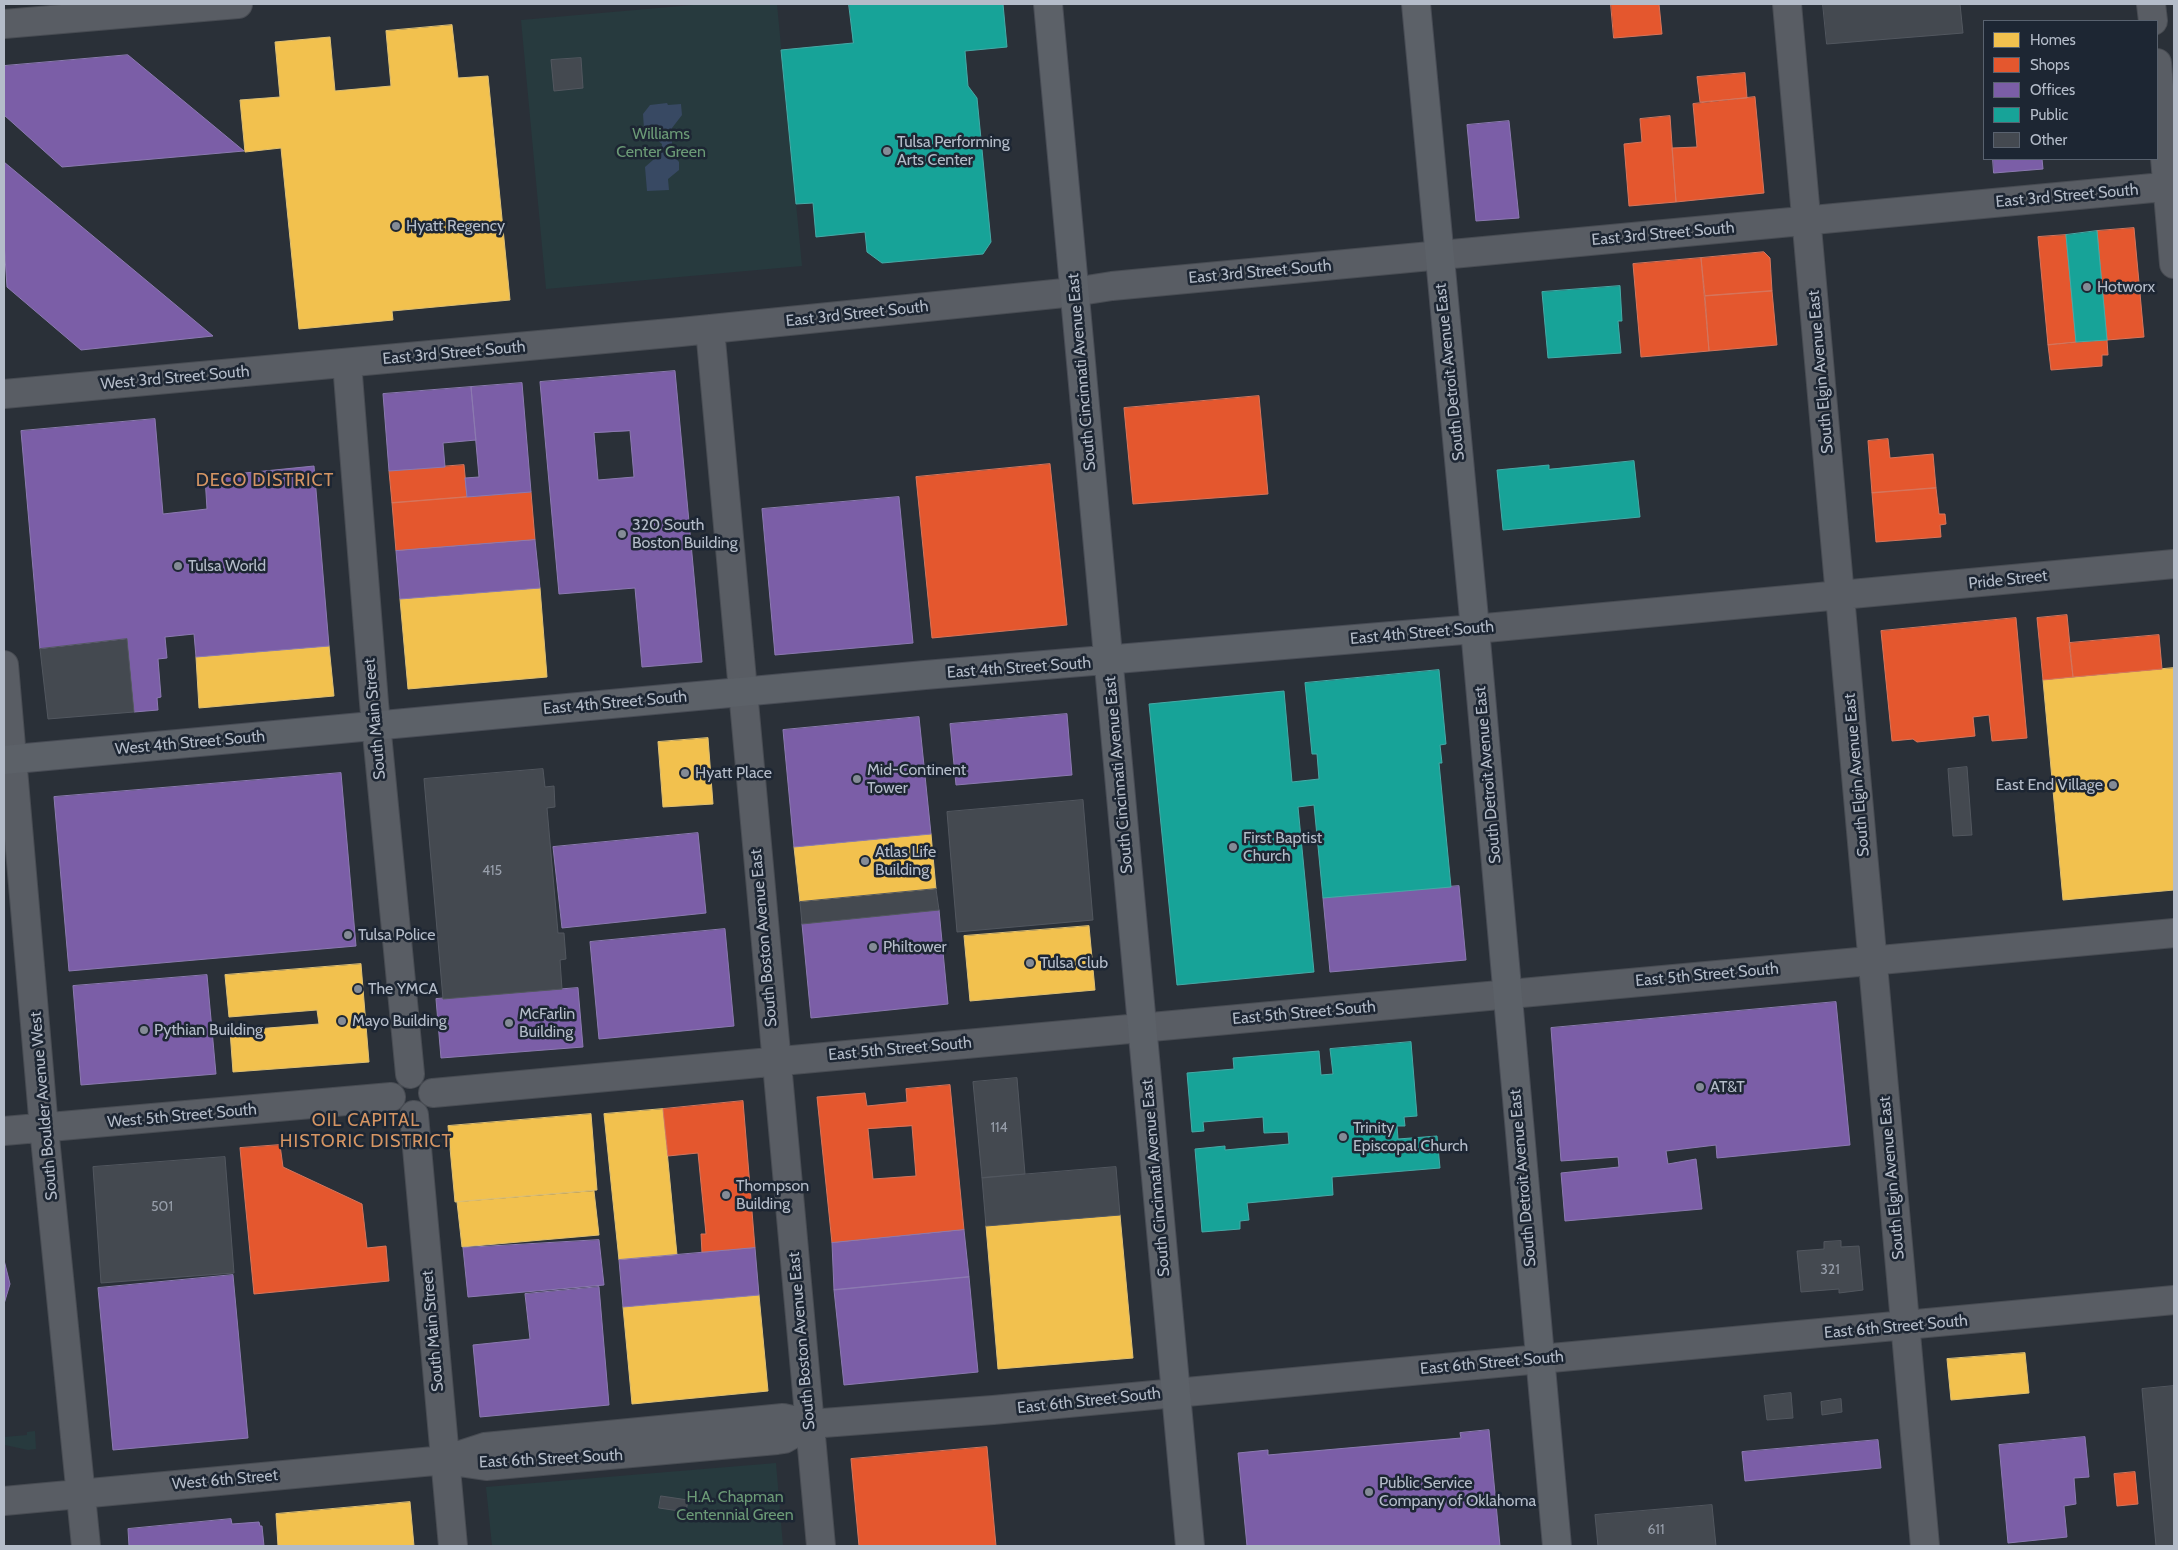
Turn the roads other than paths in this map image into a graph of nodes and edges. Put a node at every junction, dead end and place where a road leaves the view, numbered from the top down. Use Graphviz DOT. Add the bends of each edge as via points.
graph roads {
  1 [pos="238,4"];
  2 [pos="1048,4"];
  3 [pos="1416,4"];
  4 [pos="1787,4"];
  5 [pos="2152,4"];
  6 [pos="2153,20"];
  7 [pos="4,24"];
  8 [pos="2158,72"];
  9 [pos="2171,186"];
  10 [pos="1807,220"];
  11 [pos="1439,255"];
  12 [pos="2174,264"];
  13 [pos="1074,292"];
  14 [pos="710,329"];
  15 [pos="347,363"];
  16 [pos="4,394"];
  17 [pos="2174,564"];
  18 [pos="1841,596"];
  19 [pos="1475,629"];
  20 [pos="1109,661"];
  21 [pos="4,665"];
  22 [pos="742,692"];
  23 [pos="376,725"];
  24 [pos="8,760"];
  25 [pos="2174,933"];
  26 [pos="1874,960"];
  27 [pos="1507,994"];
  28 [pos="1142,1028"];
  29 [pos="775,1060"];
  30 [pos="410,1074"];
  31 [pos="433,1093"];
  32 [pos="391,1097"];
  33 [pos="414,1116"];
  34 [pos="44,1128"];
  35 [pos="4,1131"];
  36 [pos="2174,1300"];
  37 [pos="1905,1326"];
  38 [pos="1540,1359"];
  39 [pos="1176,1392"];
  40 [pos="810,1424"];
  41 [pos="445,1460"];
  42 [pos="81,1494"];
  43 [pos="4,1501"];
  44 [pos="86,1546"];
  45 [pos="452,1546"];
  46 [pos="821,1546"];
  47 [pos="1190,1546"];
  48 [pos="1557,1546"];
  49 [pos="1925,1546"];
  1 -- 7 [label="street"];
  2 -- 13 [label="main road, South Cincinnati Avenue East"];
  3 -- 11 [label="main road, South Detroit Avenue East"];
  4 -- 10 [label="street, South Elgin Avenue East"];
  5 -- 6 [label="street"];
  8 -- 9 [label="street"];
  9 -- 10 [label="street, East 3rd Street South"];
  9 -- 12 [label="street"];
  10 -- 11 [label="street, East 3rd Street South"];
  10 -- 18 [label="street, South Elgin Avenue East"];
  11 -- 13 [label="street, East 3rd Street South"];
  11 -- 19 [label="main road, South Detroit Avenue East"];
  13 -- 14 [label="street, East 3rd Street South"];
  13 -- 20 [label="main road, South Cincinnati Avenue East"];
  14 -- 15 [label="street, East 3rd Street South"];
  14 -- 22 [label="street, South Boston Avenue East"];
  15 -- 16 [label="street, West 3rd Street South"];
  15 -- 23 [label="street, South Main Street"];
  17 -- 18 [label="street, Pride Street"];
  18 -- 19 [label="street, East 4th Street South"];
  18 -- 26 [label="street, South Elgin Avenue East"];
  19 -- 20 [label="main road, East 4th Street South"];
  19 -- 27 [label="main road, South Detroit Avenue East"];
  20 -- 22 [label="main road, East 4th Street South"];
  20 -- 28 [label="main road, South Cincinnati Avenue East"];
  21 -- 24 [label="street, South Boulder Avenue West"];
  22 -- 23 [label="main road, East 4th Street South"];
  22 -- 29 [label="street, South Boston Avenue East"];
  23 -- 24 [label="main road, West 4th Street South"];
  23 -- 30 [label="street, South Main Street"];
  24 -- 34 [label="street, South Boulder Avenue West" via="33,984"];
  25 -- 26 [label="street, East 5th Street South"];
  26 -- 27 [label="street, East 5th Street South"];
  26 -- 37 [label="street, South Elgin Avenue East"];
  27 -- 28 [label="street, East 5th Street South"];
  27 -- 38 [label="main road, South Detroit Avenue East"];
  28 -- 29 [label="street, East 5th Street South"];
  28 -- 39 [label="main road, South Cincinnati Avenue East"];
  29 -- 31 [label="street, East 5th Street South"];
  29 -- 40 [label="street, South Boston Avenue East"];
  30 -- 31 [label="street" via="426,1079"];
  30 -- 32 [label="street" via="395,1083"];
  31 -- 33 [label="street" via="428,1109"];
  32 -- 33 [label="street" via="399,1111"];
  32 -- 34 [label="street, West 5th Street South"];
  33 -- 41 [label="street, South Main Street"];
  34 -- 35 [label="street, West 5th Street South"];
  34 -- 42 [label="street, South Boulder Avenue West"];
  36 -- 37 [label="street, East 6th Street South"];
  37 -- 38 [label="street, East 6th Street South"];
  37 -- 49 [label="street, South Elgin Avenue East"];
  38 -- 39 [label="street, East 6th Street South"];
  38 -- 48 [label="main road, South Detroit Avenue East"];
  39 -- 40 [label="street, East 6th Street South"];
  39 -- 47 [label="main road, South Cincinnati Avenue East"];
  40 -- 41 [label="street, East 6th Street South" via="784,1439 760,1442 486,1466"];
  40 -- 46 [label="street, South Boston Avenue East"];
  41 -- 42 [label="street, West 6th Street"];
  41 -- 45 [label="street, South Main Street"];
  42 -- 43 [label="street, West 6th Street"];
  42 -- 44 [label="street, South Boulder Avenue West"];
}
